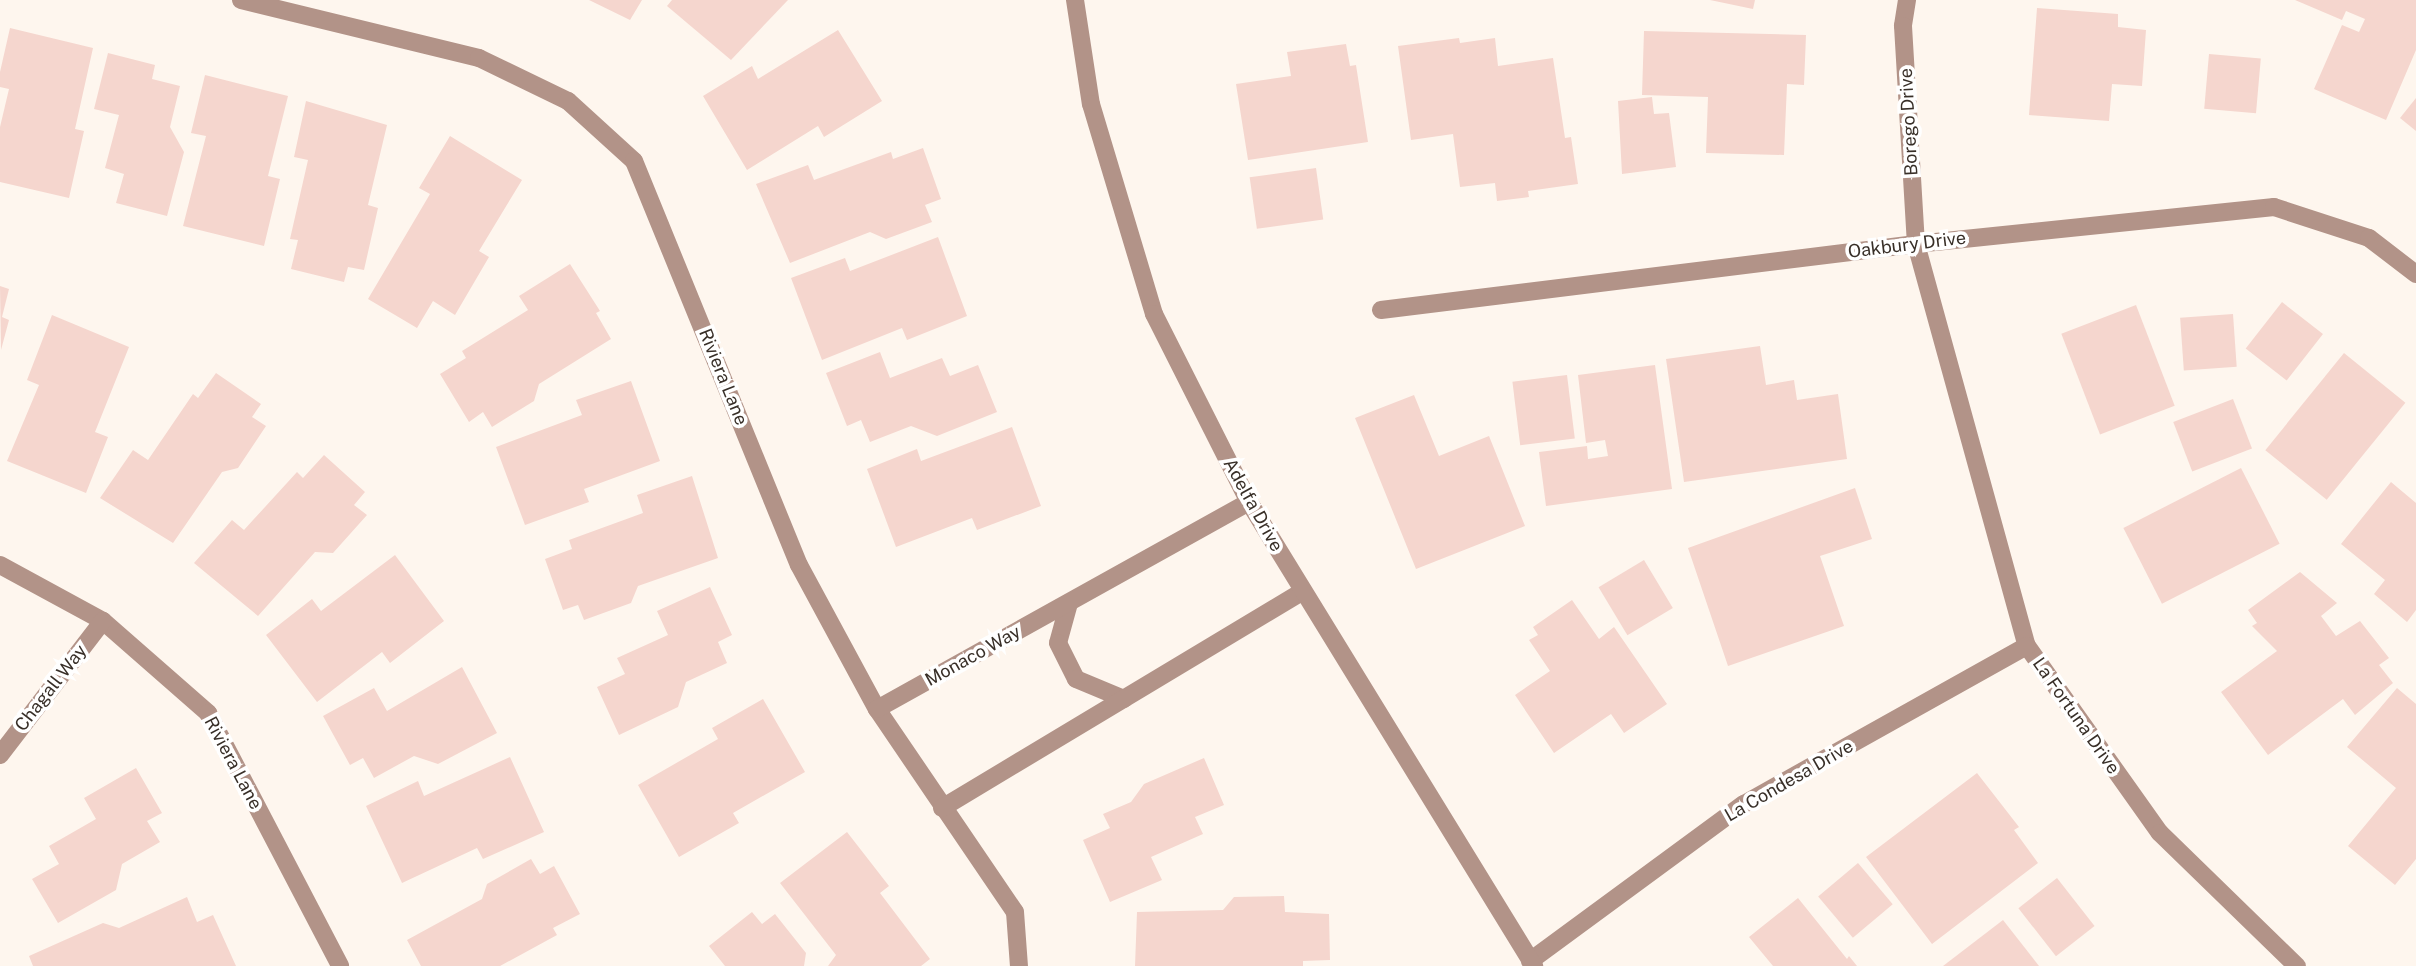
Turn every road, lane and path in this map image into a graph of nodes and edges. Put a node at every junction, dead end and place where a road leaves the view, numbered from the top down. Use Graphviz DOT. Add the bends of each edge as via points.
graph roads {
  1 [pos="241,0"];
  2 [pos="1075,0"];
  3 [pos="1907,0"];
  4 [pos="1916,244"];
  5 [pos="2416,274"];
  6 [pos="1381,310"];
  7 [pos="1249,502"];
  8 [pos="0,565"];
  9 [pos="1303,591"];
  10 [pos="1069,603"];
  11 [pos="103,621"];
  12 [pos="2027,646"];
  13 [pos="1124,699"];
  14 [pos="877,709"];
  15 [pos="0,755"];
  16 [pos="942,808"];
  17 [pos="1532,963"];
  18 [pos="340,966"];
  19 [pos="1018,966"];
  20 [pos="2297,966"];
  1 -- 14 [label="street, Riviera Lane" via="479,58 568,101 634,161 799,565"];
  2 -- 7 [label="street, Adelfa Drive" via="1091,104 1154,313"];
  3 -- 4 [label="street, Borego Drive" via="1903,26"];
  4 -- 5 [label="street, Oakbury Drive" via="2274,207 2369,238"];
  4 -- 6 [label="street, Oakbury Drive"];
  4 -- 12 [label="street, La Fortuna Drive"];
  7 -- 9 [label="street, Adelfa Drive"];
  7 -- 10 [label="street, Monaco Way"];
  8 -- 11 [label="street, Riviera Lane"];
  9 -- 13 [label="street"];
  9 -- 17 [label="street, Adelfa Drive"];
  10 -- 13 [label="street" via="1058,643 1076,679"];
  10 -- 14 [label="street, Monaco Way"];
  11 -- 15 [label="street, Chagall Way"];
  11 -- 18 [label="street, Riviera Lane" via="208,713"];
  12 -- 17 [label="street, La Condesa Drive" via="1744,804"];
  12 -- 20 [label="street, La Fortuna Drive" via="2160,833"];
  13 -- 16 [label="street"];
  14 -- 16 [label="street, Riviera Lane"];
  16 -- 19 [label="street, Riviera Lane" via="1015,912"];
}
